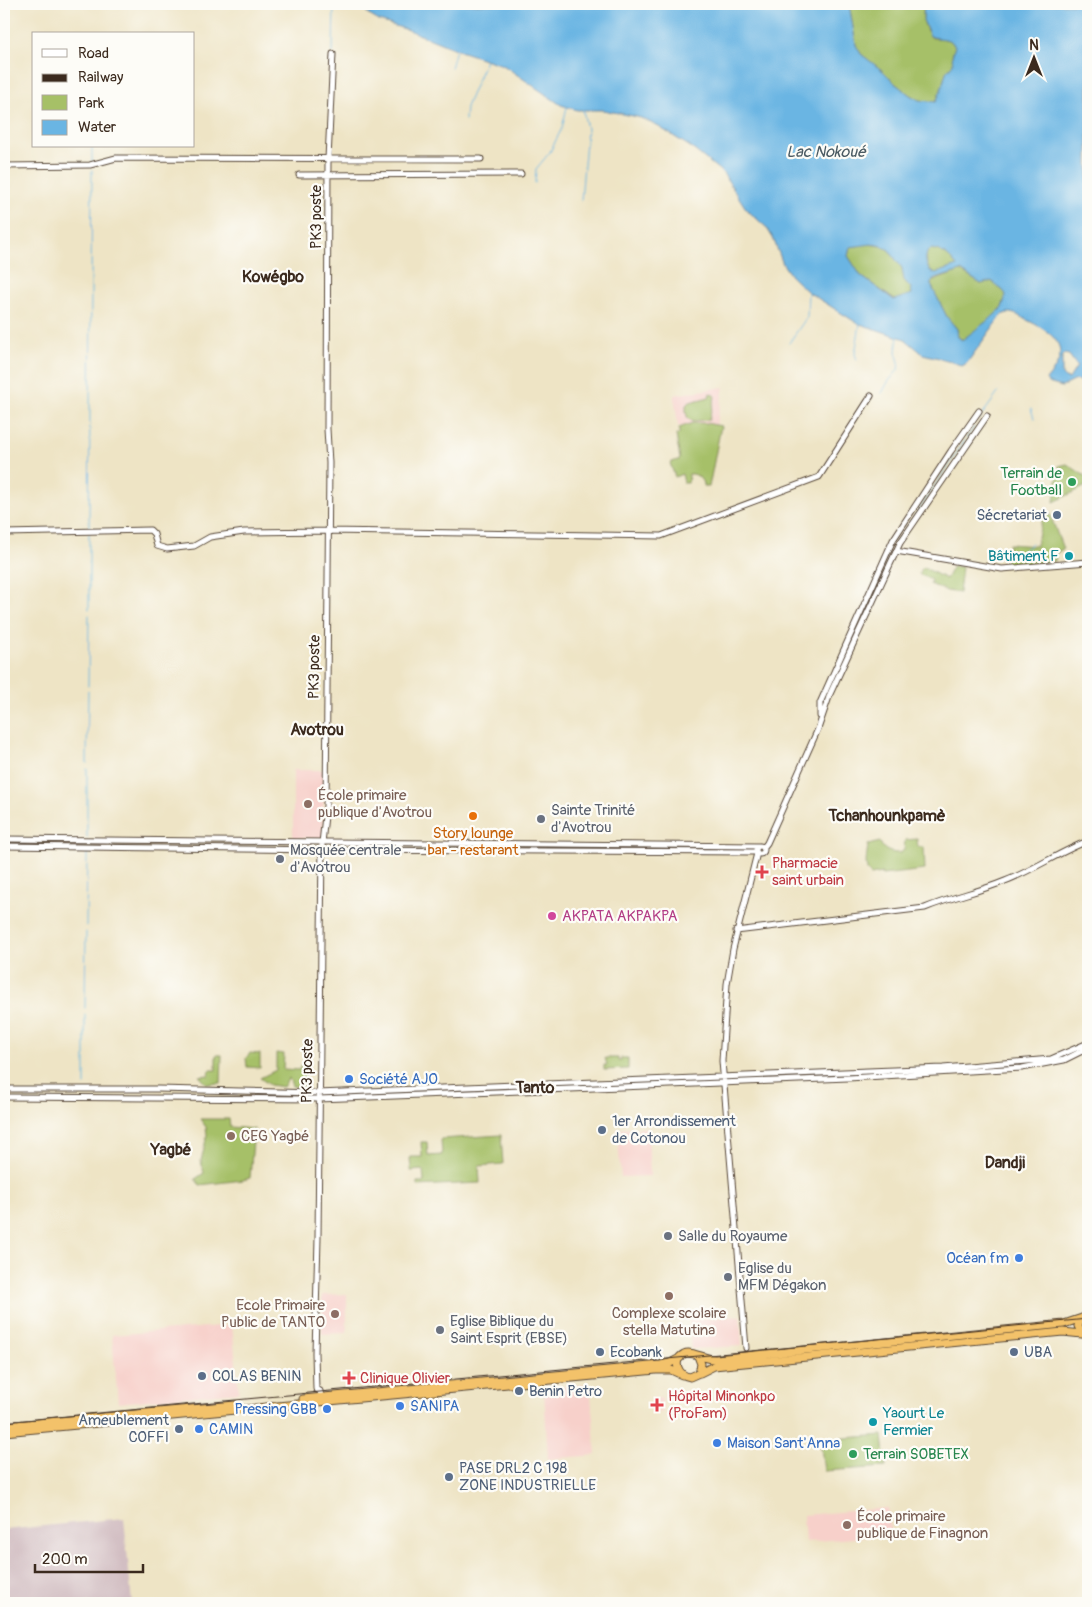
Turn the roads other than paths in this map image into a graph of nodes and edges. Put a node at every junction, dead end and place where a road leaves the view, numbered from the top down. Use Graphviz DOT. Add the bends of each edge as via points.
graph roads {
  1 [pos="333,54"];
  2 [pos="328,159"];
  3 [pos="481,159"];
  4 [pos="4,166"];
  5 [pos="521,174"];
  6 [pos="299,175"];
  7 [pos="328,175"];
  8 [pos="871,396"];
  9 [pos="978,411"];
  10 [pos="987,416"];
  11 [pos="973,420"];
  12 [pos="980,425"];
  13 [pos="328,531"];
  14 [pos="4,533"];
  15 [pos="896,551"];
  16 [pos="1088,562"];
  17 [pos="821,722"];
  18 [pos="4,839"];
  19 [pos="1088,841"];
  20 [pos="322,843"];
  21 [pos="4,846"];
  22 [pos="322,850"];
  23 [pos="759,851"];
  24 [pos="736,931"];
  25 [pos="1088,1043"];
  26 [pos="1088,1048"];
  27 [pos="723,1076"];
  28 [pos="723,1083"];
  29 [pos="4,1089"];
  30 [pos="318,1093"];
  31 [pos="4,1097"];
  32 [pos="319,1099"];
  33 [pos="1085,1316"];
  34 [pos="1085,1334"];
  35 [pos="746,1348"];
  36 [pos="698,1356"];
  37 [pos="680,1358"];
  38 [pos="697,1374"];
  39 [pos="682,1375"];
  40 [pos="320,1397"];
  41 [pos="4,1426"];
  42 [pos="4,1432"];
  1 -- 2 [label="street, PK3 poste"];
  2 -- 3 [label="street"];
  2 -- 4 [label="street" via="116,158 90,165"];
  2 -- 7 [label="street, PK3 poste"];
  5 -- 7 [label="street"];
  6 -- 7 [label="street"];
  7 -- 13 [label="street, PK3 poste"];
  8 -- 13 [label="street" via="819,478 661,536"];
  9 -- 11 [label="street"];
  10 -- 12 [label="street"];
  11 -- 12 [label="street"];
  11 -- 17 [label="street" via="894,540 820,703"];
  12 -- 15 [label="street"];
  13 -- 14 [label="street" via="244,532 210,537 194,546 167,549 157,546 150,530"];
  13 -- 20 [label="street, PK3 poste" via="326,807"];
  15 -- 16 [label="street" via="1002,569"];
  15 -- 17 [label="street" via="830,694"];
  17 -- 23 [label="street" via="767,843"];
  18 -- 20 [label="street"];
  19 -- 24 [label="street" via="1006,881 925,908"];
  20 -- 22 [label="street, PK3 poste"];
  20 -- 23 [label="street"];
  21 -- 22 [label="street"];
  22 -- 23 [label="street"];
  22 -- 30 [label="street, PK3 poste"];
  23 -- 24 [label="street"];
  24 -- 27 [label="street" via="727,984"];
  25 -- 27 [label="street" via="1051,1059 1002,1064"];
  26 -- 28 [label="street" via="1064,1060 1005,1069"];
  27 -- 28 [label="street"];
  27 -- 30 [label="street"];
  28 -- 32 [label="street"];
  28 -- 35 [label="street"];
  29 -- 30 [label="street"];
  30 -- 32 [label="street, PK3 poste"];
  31 -- 32 [label="street"];
  32 -- 40 [label="street, PK3 poste" via="314,1352 316,1389 320,1391"];
  33 -- 34 [label="highway" via="1078,1326"];
  33 -- 36 [label="highway" via="1069,1324 878,1344 711,1360"];
  34 -- 38 [label="highway" via="1063,1332 723,1365"];
  36 -- 37 [label="highway" via="688,1353"];
  36 -- 38 [label="highway" via="701,1366"];
  37 -- 39 [label="highway" via="677,1366"];
  37 -- 40 [label="highway" via="661,1366"];
  38 -- 39 [label="highway"];
  39 -- 42 [label="highway" via="671,1370 656,1370"];
  40 -- 41 [label="highway"];
}
